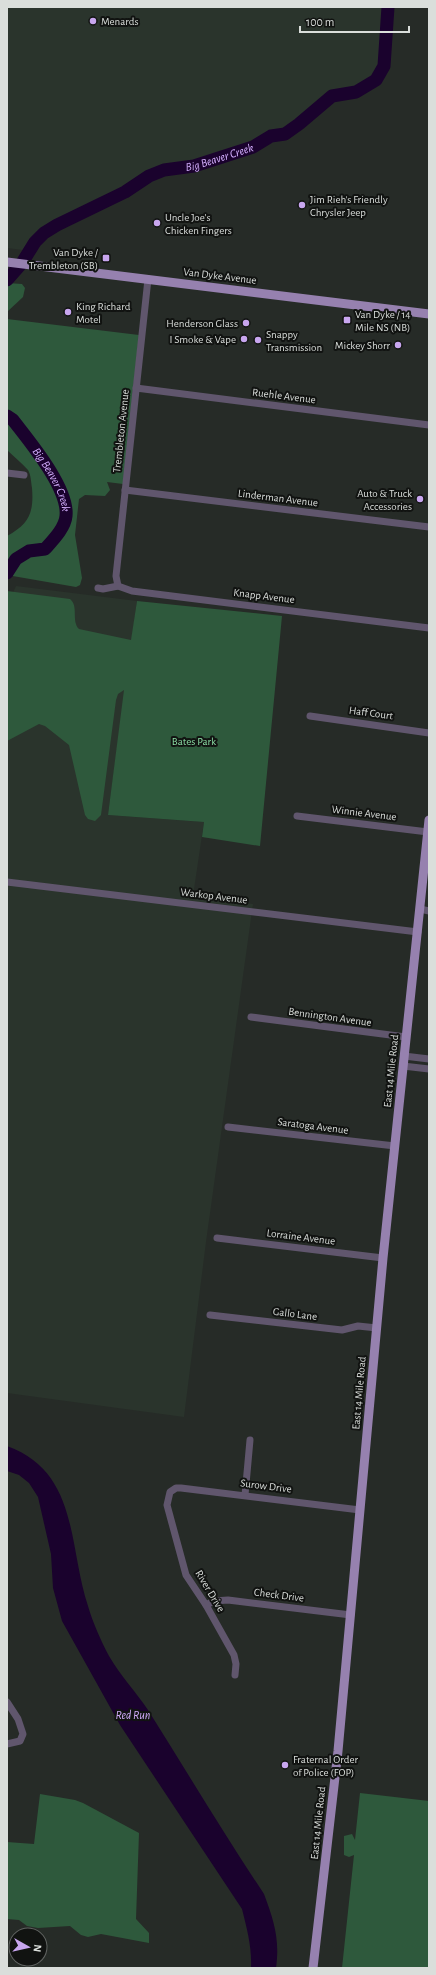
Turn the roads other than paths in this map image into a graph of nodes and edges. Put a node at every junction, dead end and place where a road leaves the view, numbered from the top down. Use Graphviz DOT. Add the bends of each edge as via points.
graph roads {
  1 [pos="9,263"];
  2 [pos="148,279"];
  3 [pos="429,314"];
  4 [pos="136,388"];
  5 [pos="429,425"];
  6 [pos="7,473"];
  7 [pos="24,475"];
  8 [pos="125,490"];
  9 [pos="429,527"];
  10 [pos="118,586"];
  11 [pos="98,588"];
  12 [pos="429,628"];
  13 [pos="310,716"];
  14 [pos="429,733"];
  15 [pos="297,816"];
  16 [pos="429,820"];
  17 [pos="428,832"];
  18 [pos="7,882"];
  19 [pos="424,910"];
  20 [pos="418,932"];
  21 [pos="251,1017"];
  22 [pos="406,1037"];
  23 [pos="404,1056"];
  24 [pos="429,1059"];
  25 [pos="403,1066"];
  26 [pos="429,1069"];
  27 [pos="228,1127"];
  28 [pos="395,1146"];
  29 [pos="216,1238"];
  30 [pos="383,1258"];
  31 [pos="210,1315"];
  32 [pos="377,1328"];
  33 [pos="250,1440"];
  34 [pos="170,1492"];
  35 [pos="244,1495"];
  36 [pos="360,1510"];
  37 [pos="206,1605"];
  38 [pos="351,1615"];
  39 [pos="234,1675"];
  40 [pos="7,1702"];
  41 [pos="7,1744"];
  42 [pos="313,1968"];
  1 -- 2 [label="main road, Van Dyke Avenue"];
  2 -- 3 [label="main road, Van Dyke Avenue"];
  2 -- 4 [label="street, Trembleton Avenue"];
  4 -- 5 [label="street, Ruehle Avenue"];
  4 -- 8 [label="street, Trembleton Avenue"];
  6 -- 7 [label="street"];
  8 -- 9 [label="street, Linderman Avenue"];
  8 -- 10 [label="street, Trembleton Avenue" via="116,576"];
  10 -- 11 [label="street, Knapp Avenue"];
  10 -- 12 [label="street, Knapp Avenue" via="132,591"];
  13 -- 14 [label="street, Haff Court"];
  15 -- 17 [label="street, Winnie Avenue"];
  16 -- 17 [label="main road, East 14 Mile Road"];
  17 -- 19 [label="main road, East 14 Mile Road"];
  18 -- 20 [label="street, Warkop Avenue"];
  19 -- 20 [label="main road, East 14 Mile Road"];
  20 -- 22 [label="main road, East 14 Mile Road"];
  21 -- 22 [label="street, Bennington Avenue"];
  22 -- 23 [label="main road, East 14 Mile Road"];
  23 -- 24 [label="street"];
  23 -- 25 [label="main road, East 14 Mile Road"];
  25 -- 26 [label="street"];
  25 -- 28 [label="main road, East 14 Mile Road"];
  27 -- 28 [label="street, Saratoga Avenue"];
  28 -- 30 [label="main road, East 14 Mile Road"];
  29 -- 30 [label="street, Lorraine Avenue"];
  30 -- 32 [label="main road, East 14 Mile Road"];
  31 -- 32 [label="street, Gallo Lane" via="342,1330 358,1326"];
  32 -- 36 [label="main road, East 14 Mile Road"];
  33 -- 35 [label="street"];
  34 -- 35 [label="street, Surow Drive" via="181,1488"];
  34 -- 37 [label="street, River Drive" via="166,1505 184,1569"];
  35 -- 36 [label="street, Surow Drive"];
  36 -- 38 [label="main road, East 14 Mile Road"];
  37 -- 38 [label="street, Check Drive" via="228,1600"];
  37 -- 39 [label="street, River Drive" via="234,1654"];
  38 -- 42 [label="main road, East 14 Mile Road" via="335,1784"];
  40 -- 41 [label="street" via="22,1730 20,1741"];
}
